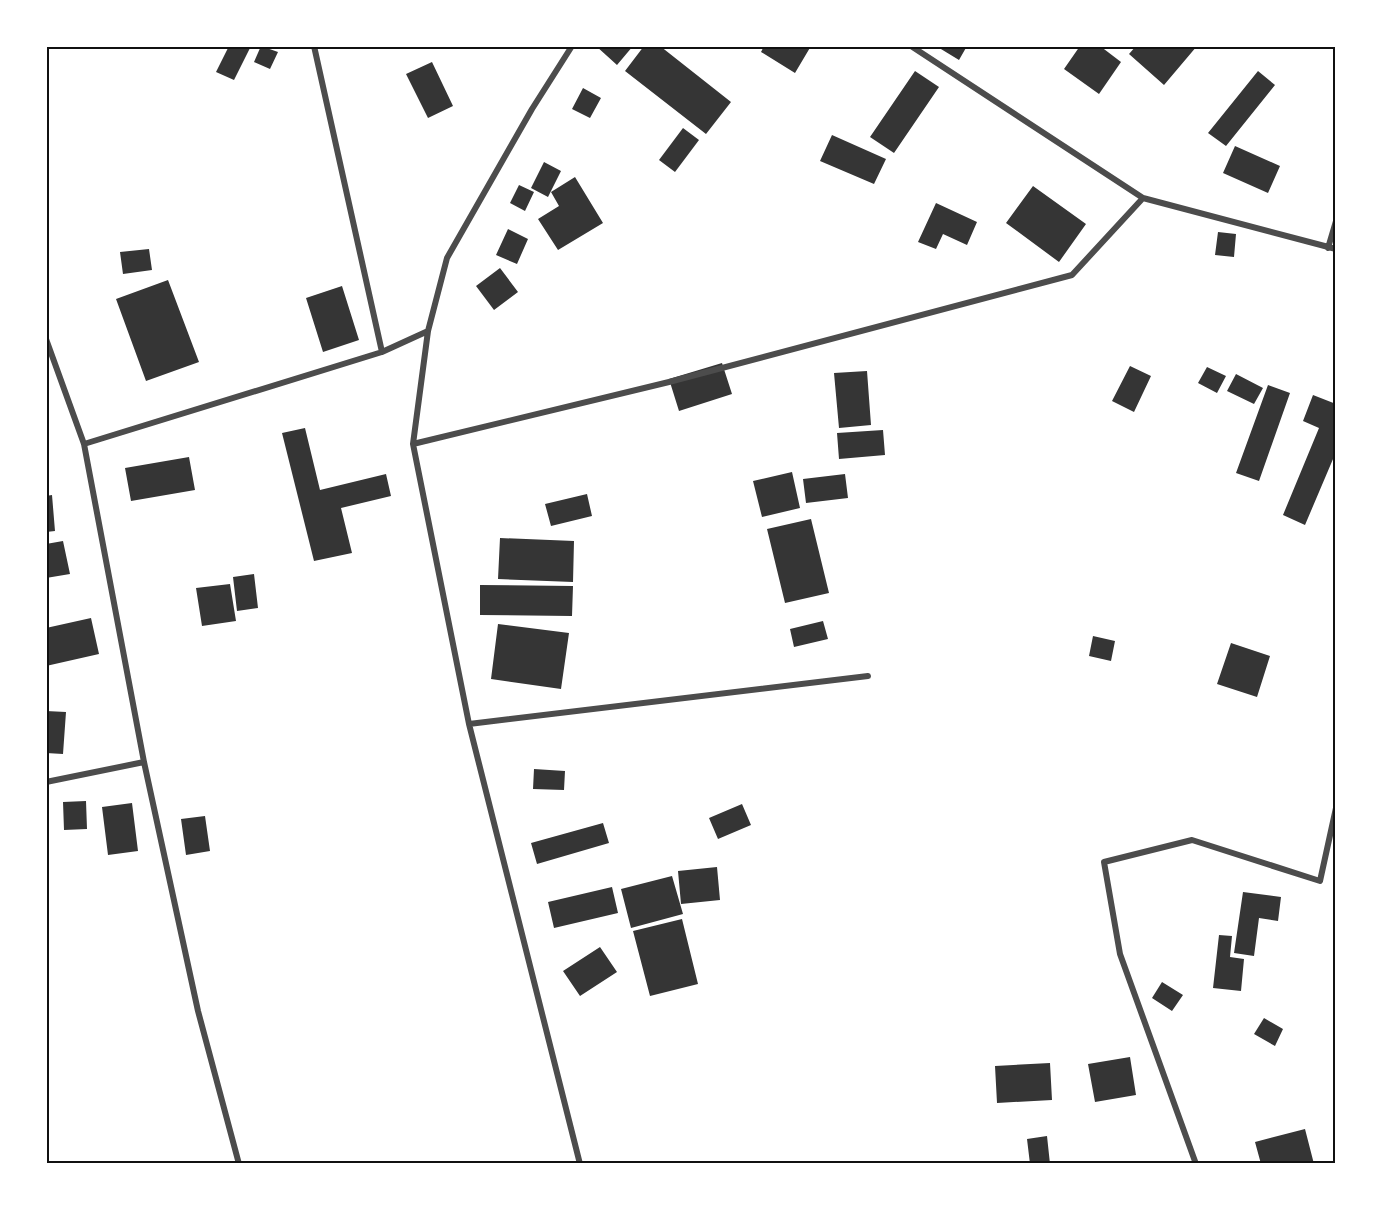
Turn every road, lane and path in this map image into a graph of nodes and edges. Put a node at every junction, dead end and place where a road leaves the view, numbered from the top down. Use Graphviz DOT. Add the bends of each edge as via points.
graph roads {
  1 [pos="314,46"];
  2 [pos="572,46"];
  3 [pos="911,46"];
  4 [pos="1143,198"];
  5 [pos="1335,221"];
  6 [pos="1332,249"];
  7 [pos="428,331"];
  8 [pos="46,339"];
  9 [pos="382,352"];
  10 [pos="84,444"];
  11 [pos="413,444"];
  12 [pos="868,676"];
  13 [pos="469,724"];
  14 [pos="144,762"];
  15 [pos="46,782"];
  16 [pos="1335,808"];
  17 [pos="239,1164"];
  18 [pos="580,1164"];
  19 [pos="1196,1164"];
  1 -- 9 [label="street"];
  2 -- 7 [label="street" via="447,258"];
  3 -- 4 [label="street"];
  4 -- 6 [label="street"];
  4 -- 11 [label="street" via="1072,275 669,382"];
  5 -- 6 [label="street"];
  7 -- 9 [label="street"];
  7 -- 11 [label="street"];
  8 -- 10 [label="street"];
  9 -- 10 [label="street"];
  10 -- 14 [label="street"];
  11 -- 13 [label="street"];
  12 -- 13 [label="street"];
  13 -- 18 [label="street"];
  14 -- 15 [label="street"];
  14 -- 17 [label="street" via="198,1011"];
  16 -- 19 [label="street" via="1320,881 1191,840 1104,862 1120,954"];
}
